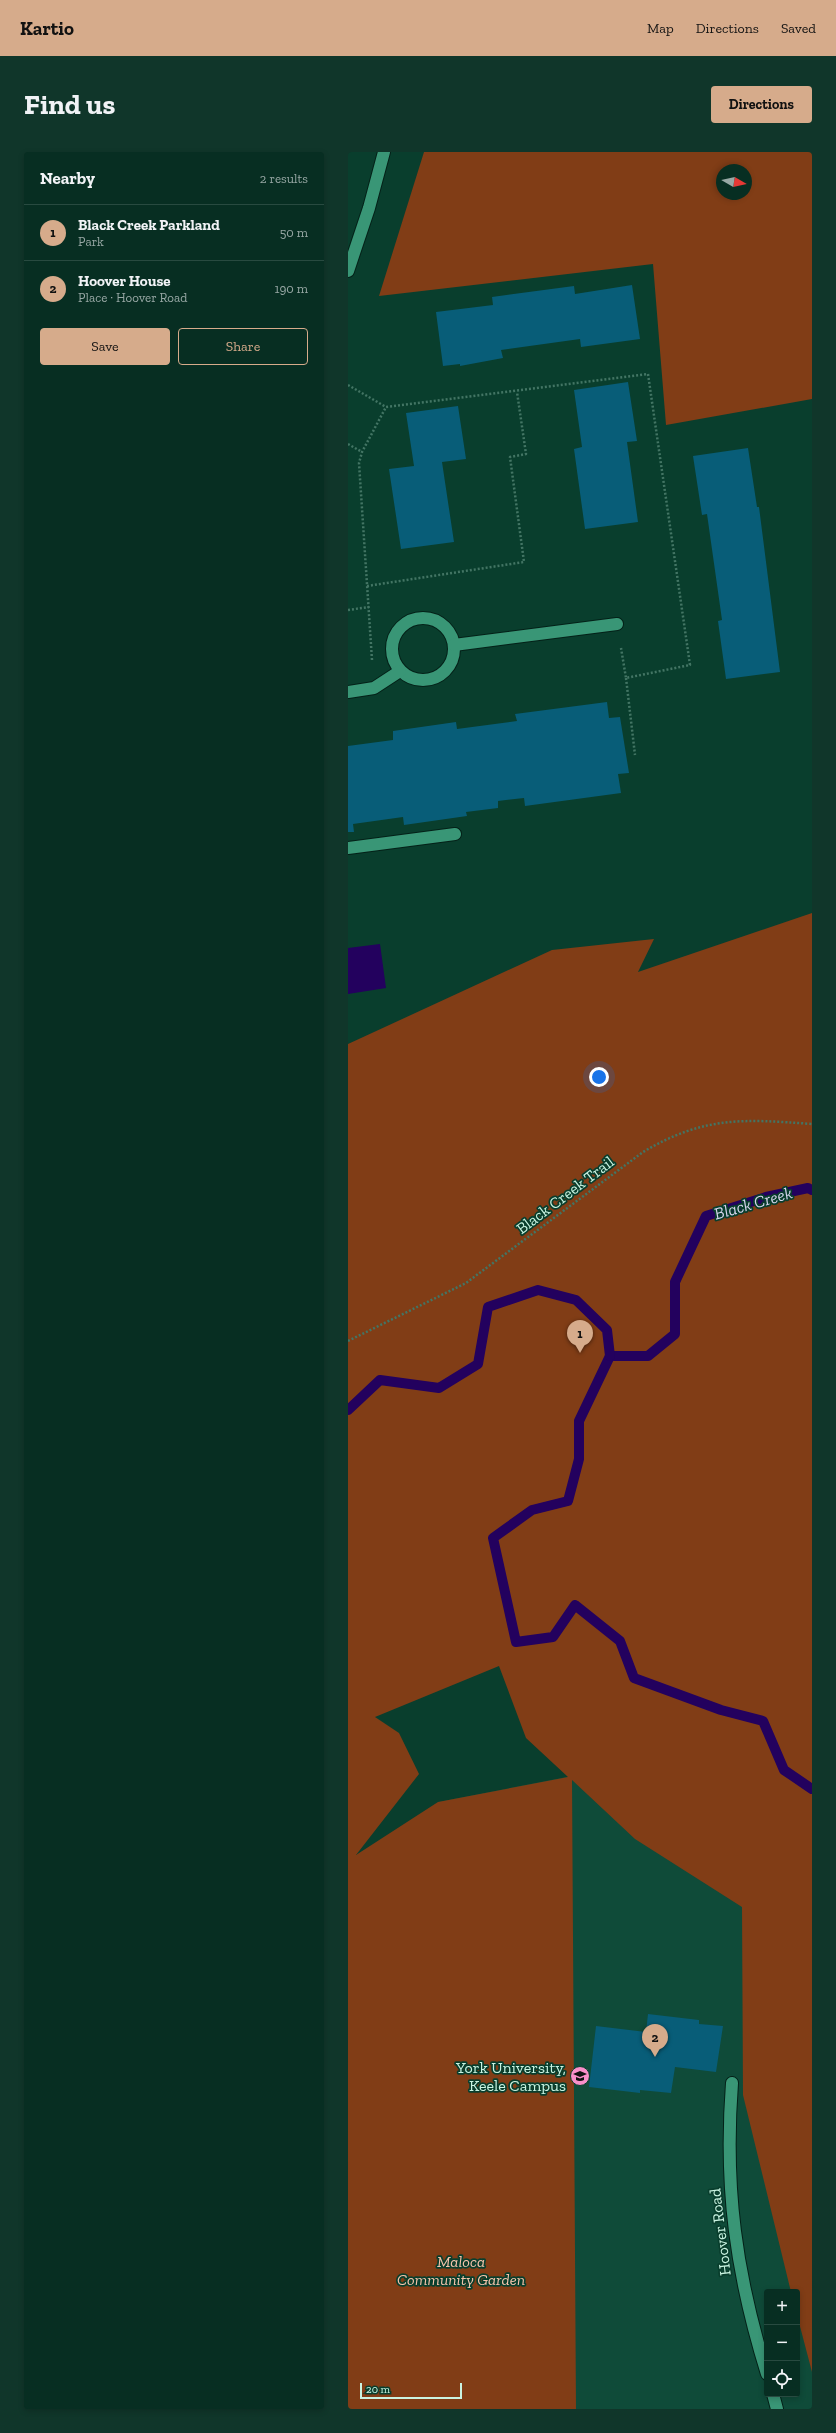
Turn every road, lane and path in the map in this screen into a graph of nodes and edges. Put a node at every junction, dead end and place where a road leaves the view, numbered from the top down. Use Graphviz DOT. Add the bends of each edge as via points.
graph roads {
  1 [pos="384,152"];
  2 [pos="348,271"];
  3 [pos="348,385"];
  4 [pos="517,392"];
  5 [pos="386,407"];
  6 [pos="348,444"];
  7 [pos="362,452"];
  8 [pos="367,586"];
  9 [pos="369,607"];
  10 [pos="348,610"];
  11 [pos="618,624"];
  12 [pos="454,644"];
  13 [pos="400,671"];
  14 [pos="626,678"];
  15 [pos="374,688"];
  16 [pos="348,692"];
  17 [pos="635,755"];
  18 [pos="455,834"];
  19 [pos="348,848"];
  20 [pos="812,1124"];
  21 [pos="348,1342"];
  22 [pos="732,2083"];
  23 [pos="764,2364"];
  24 [pos="774,2397"];
  25 [pos="777,2409"];
  1 -- 2 [label="street"];
  3 -- 5 [label="path"];
  4 -- 5 [label="path"];
  4 -- 8 [label="path" via="526,454 510,457 524,562"];
  4 -- 14 [label="path" via="648,374 690,665"];
  5 -- 7 [label="path"];
  6 -- 7 [label="path"];
  7 -- 8 [label="path" via="359,463"];
  8 -- 9 [label="path"];
  9 -- 10 [label="path"];
  9 -- 15 [label="path"];
  11 -- 12 [label="street"];
  11 -- 14 [label="path"];
  12 -- 13 [label="street" via="450,664 437,677 417,680"];
  12 -- 13 [label="street" via="451,634 435,620 424,617 404,623 394,636 391,652"];
  13 -- 15 [label="street"];
  14 -- 17 [label="path"];
  15 -- 16 [label="street"];
  18 -- 19 [label="street"];
  20 -- 21 [label="path, Black Creek Trail" via="759,1120 706,1124 670,1136 643,1152 466,1283"];
  22 -- 23 [label="street, Hoover Road" via="729,2159 734,2234 748,2309"];
  24 -- 25 [label="street"];
}
